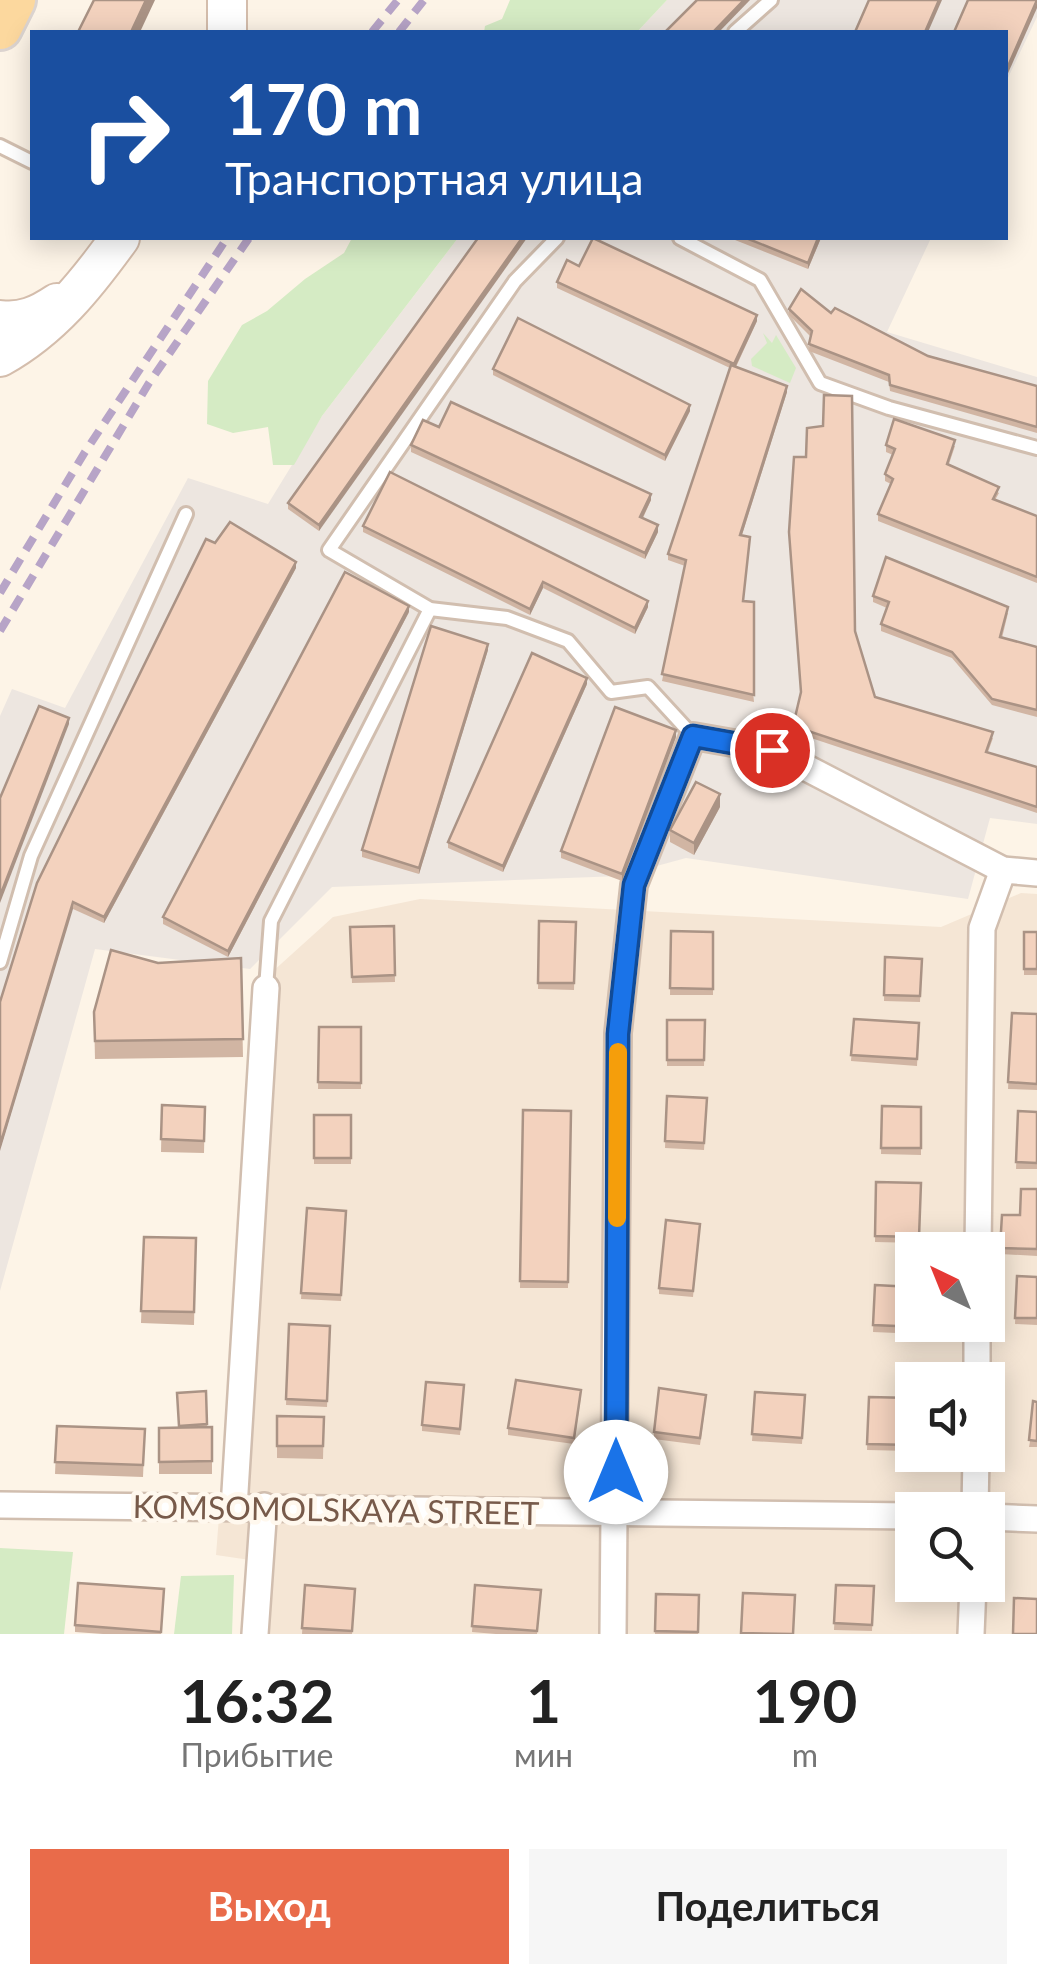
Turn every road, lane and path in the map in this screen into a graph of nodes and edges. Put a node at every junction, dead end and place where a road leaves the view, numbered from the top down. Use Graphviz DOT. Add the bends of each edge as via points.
graph roads {
  1 [pos="14,0"];
  2 [pos="227,0"];
  3 [pos="771,0"];
  4 [pos="0,28"];
  5 [pos="227,30"];
  6 [pos="737,30"];
  7 [pos="0,146"];
  8 [pos="30,161"];
  9 [pos="555,240"];
  10 [pos="684,240"];
  11 [pos="115,245"];
  12 [pos="0,320"];
  13 [pos="0,357"];
  14 [pos="1037,448"];
  15 [pos="186,514"];
  16 [pos="430,610"];
  17 [pos="693,736"];
  18 [pos="1003,870"];
  19 [pos="1037,874"];
  20 [pos="0,962"];
  21 [pos="266,988"];
  22 [pos="978,1232"];
  23 [pos="0,1505"];
  24 [pos="264,1506"];
  25 [pos="234,1508"];
  26 [pos="616,1512"];
  27 [pos="895,1516"];
  28 [pos="1005,1518"];
  29 [pos="1037,1519"];
  30 [pos="972,1602"];
  31 [pos="254,1634"];
  32 [pos="613,1634"];
  33 [pos="971,1634"];
  1 -- 4 [label="main road"];
  2 -- 5 [label="main road"];
  3 -- 6 [label="lane"];
  7 -- 8 [label="lane"];
  9 -- 16 [label="lane" via="515,280 330,550"];
  10 -- 14 [label="lane" via="760,280 820,383"];
  11 -- 12 [label="main road" via="38,315"];
  11 -- 13 [label="main road" via="48,325"];
  15 -- 20 [label="lane" via="32,856"];
  16 -- 17 [label="lane" via="507,618 568,642 611,692 648,687"];
  16 -- 21 [label="lane" via="271,922"];
  17 -- 18 [label="street" via="772,750"];
  17 -- 26 [label="street" via="634,885 618,1034"];
  18 -- 19 [label="street"];
  18 -- 22 [label="street" via="982,928"];
  21 -- 25 [label="street"];
  23 -- 25 [label="street, KOMSOMOLSKAYA STREET"];
  24 -- 25 [label="street, KOMSOMOLSKAYA STREET"];
  24 -- 26 [label="street, KOMSOMOLSKAYA STREET"];
  24 -- 31 [label="street"];
  26 -- 27 [label="street, KOMSOMOLSKAYA STREET"];
  26 -- 32 [label="street"];
  28 -- 29 [label="street"];
  30 -- 33 [label="street"];
}
